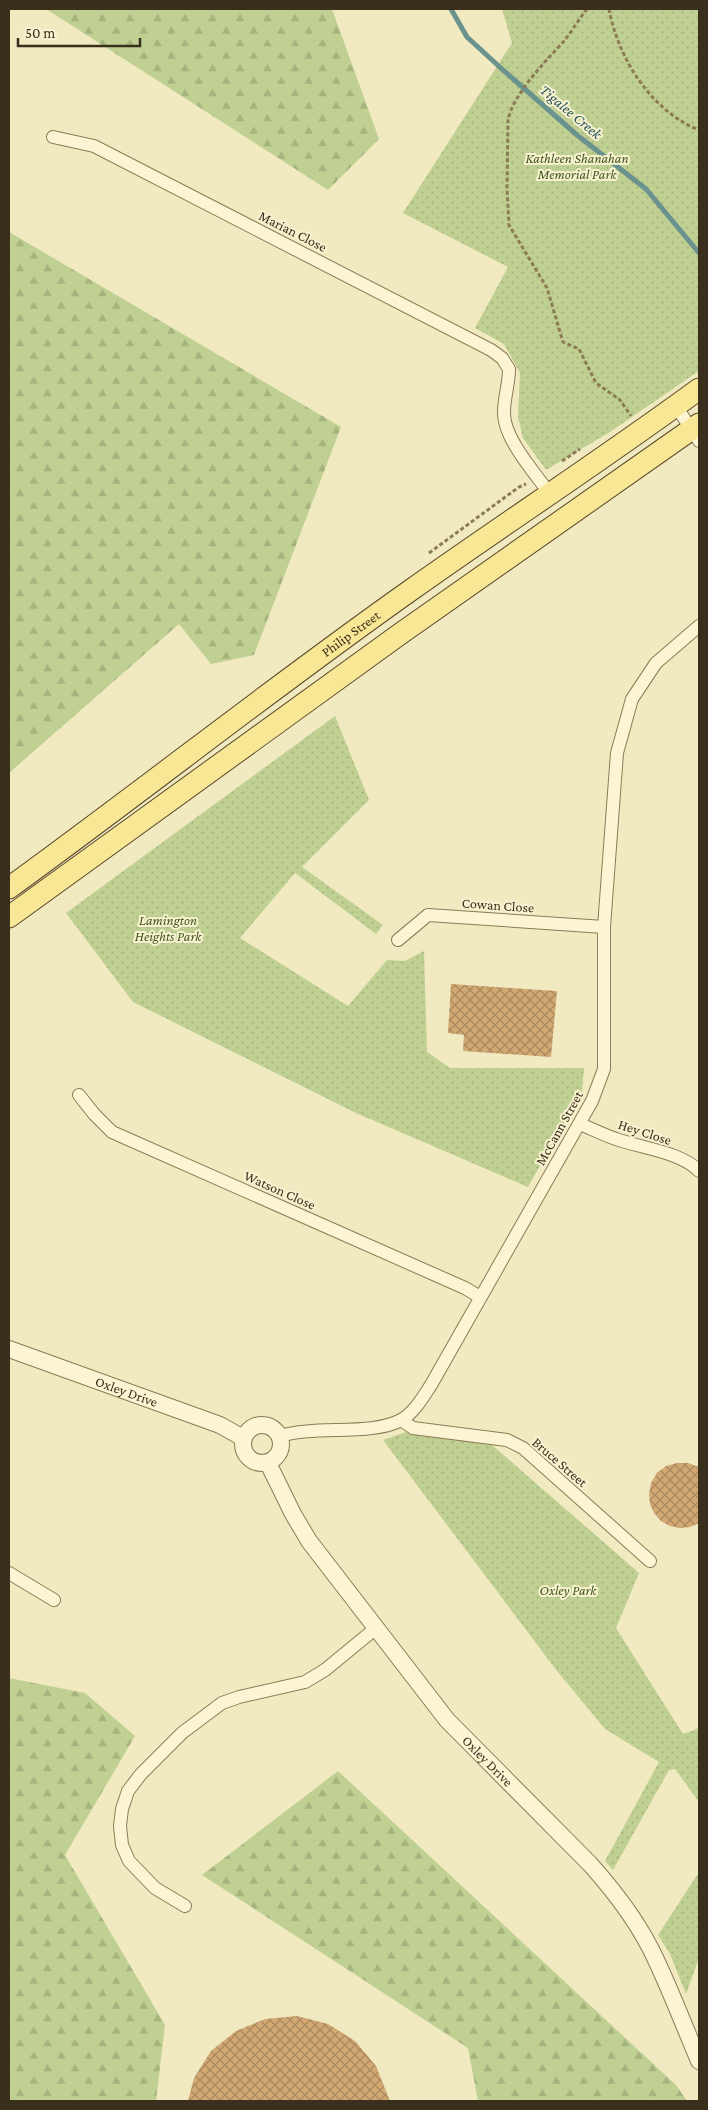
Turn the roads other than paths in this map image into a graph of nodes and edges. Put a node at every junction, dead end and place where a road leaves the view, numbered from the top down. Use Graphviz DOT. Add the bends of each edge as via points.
graph roads {
  1 [pos="53,137"];
  2 [pos="699,389"];
  3 [pos="676,406"];
  4 [pos="697,431"];
  5 [pos="550,494"];
  6 [pos="699,626"];
  7 [pos="9,888"];
  8 [pos="9,916"];
  9 [pos="604,927"];
  10 [pos="398,940"];
  11 [pos="79,1095"];
  12 [pos="580,1124"];
  13 [pos="699,1171"];
  14 [pos="480,1297"];
  15 [pos="9,1349"];
  16 [pos="402,1420"];
  17 [pos="280,1436"];
  18 [pos="243,1438"];
  19 [pos="268,1463"];
  20 [pos="650,1561"];
  21 [pos="9,1573"];
  22 [pos="54,1600"];
  23 [pos="376,1628"];
  24 [pos="185,1906"];
  25 [pos="699,2061"];
  1 -- 5 [label="street, Marian Close" via="94,146 491,350 509,369 504,414 506,428"];
  2 -- 3 [label="main road, Philip Street"];
  3 -- 4 [label="street"];
  3 -- 5 [label="main road, Philip Street"];
  4 -- 8 [label="main road, Philip Street" via="400,634"];
  5 -- 7 [label="main road, Philip Street" via="280,685"];
  6 -- 9 [label="street, McCann Street" via="656,663 632,699 617,753"];
  9 -- 10 [label="street, Cowan Close" via="428,915"];
  9 -- 12 [label="street, McCann Street" via="604,1070"];
  11 -- 14 [label="street, Watson Close" via="112,1132"];
  12 -- 13 [label="street, Hey Close" via="679,1158"];
  12 -- 14 [label="street, McCann Street"];
  14 -- 16 [label="street, McCann Street" via="431,1385"];
  15 -- 18 [label="street, Oxley Drive" via="220,1425"];
  16 -- 17 [label="street" via="382,1426 296,1431"];
  16 -- 20 [label="street, Bruce Street" via="413,1428 506,1440 523,1448"];
  17 -- 18 [label="street" via="271,1426 264,1425 251,1428"];
  17 -- 19 [label="street" via="280,1452"];
  18 -- 19 [label="street" via="244,1453 248,1458"];
  19 -- 23 [label="street, Oxley Drive" via="309,1541"];
  21 -- 22 [label="street"];
  23 -- 24 [label="street" via="325,1670 305,1682 222,1704 182,1733 128,1791 120,1826 128,1861 155,1888"];
  23 -- 25 [label="street, Oxley Drive" via="447,1720 610,1886 657,1960"];
}
